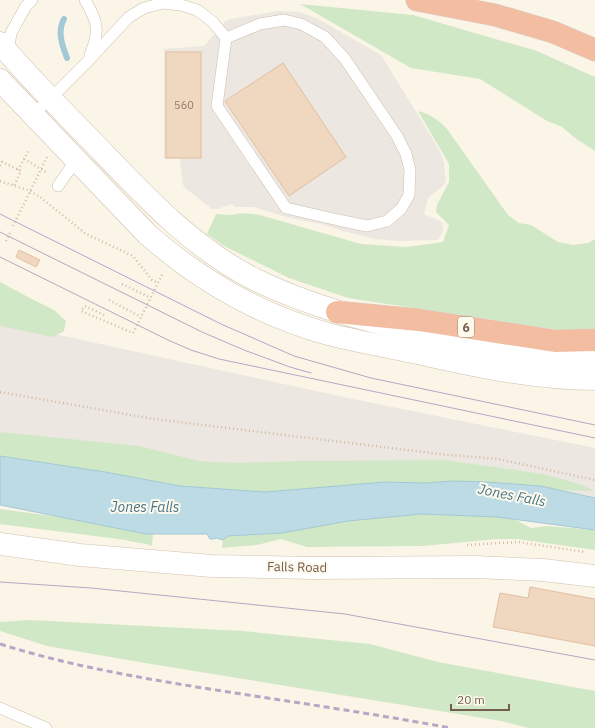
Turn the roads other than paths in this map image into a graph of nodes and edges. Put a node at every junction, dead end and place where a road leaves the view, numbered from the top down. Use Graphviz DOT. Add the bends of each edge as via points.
graph roads {
  1 [pos="32,0"];
  2 [pos="85,0"];
  3 [pos="417,0"];
  4 [pos="163,1"];
  5 [pos="226,38"];
  6 [pos="4,47"];
  7 [pos="595,50"];
  8 [pos="88,61"];
  9 [pos="0,80"];
  10 [pos="51,98"];
  11 [pos="33,114"];
  12 [pos="76,160"];
  13 [pos="58,186"];
  14 [pos="337,312"];
  15 [pos="595,340"];
  16 [pos="595,358"];
  17 [pos="595,379"];
  18 [pos="0,544"];
  19 [pos="595,576"];
  20 [pos="0,708"];
  21 [pos="46,728"];
  1 -- 6 [label="lane" via="26,6"];
  2 -- 8 [label="lane" via="97,23 96,40"];
  3 -- 7 [label="highway" via="495,15 553,32"];
  4 -- 5 [label="lane" via="197,10 212,21"];
  4 -- 8 [label="lane" via="129,17"];
  5 -- 5 [label="lane" via="260,24 284,20 301,24 325,37 345,59 397,136 406,154 410,170 409,195 401,209 387,221 367,226 286,208 216,106"];
  6 -- 10 [label="street"];
  8 -- 10 [label="lane"];
  9 -- 11 [label="street"];
  10 -- 11 [label="lane"];
  10 -- 14 [label="street" via="163,214 224,262 281,291"];
  11 -- 12 [label="street"];
  12 -- 13 [label="lane"];
  12 -- 17 [label="street" via="147,234 170,254 213,284 270,313 327,333 450,360 519,374"];
  14 -- 15 [label="highway, 6" via="419,320 555,341"];
  14 -- 16 [label="street" via="449,341 521,355"];
  18 -- 19 [label="street, Falls Road" via="80,555 212,566 475,567 543,570"];
  20 -- 21 [label="lane"];
}
